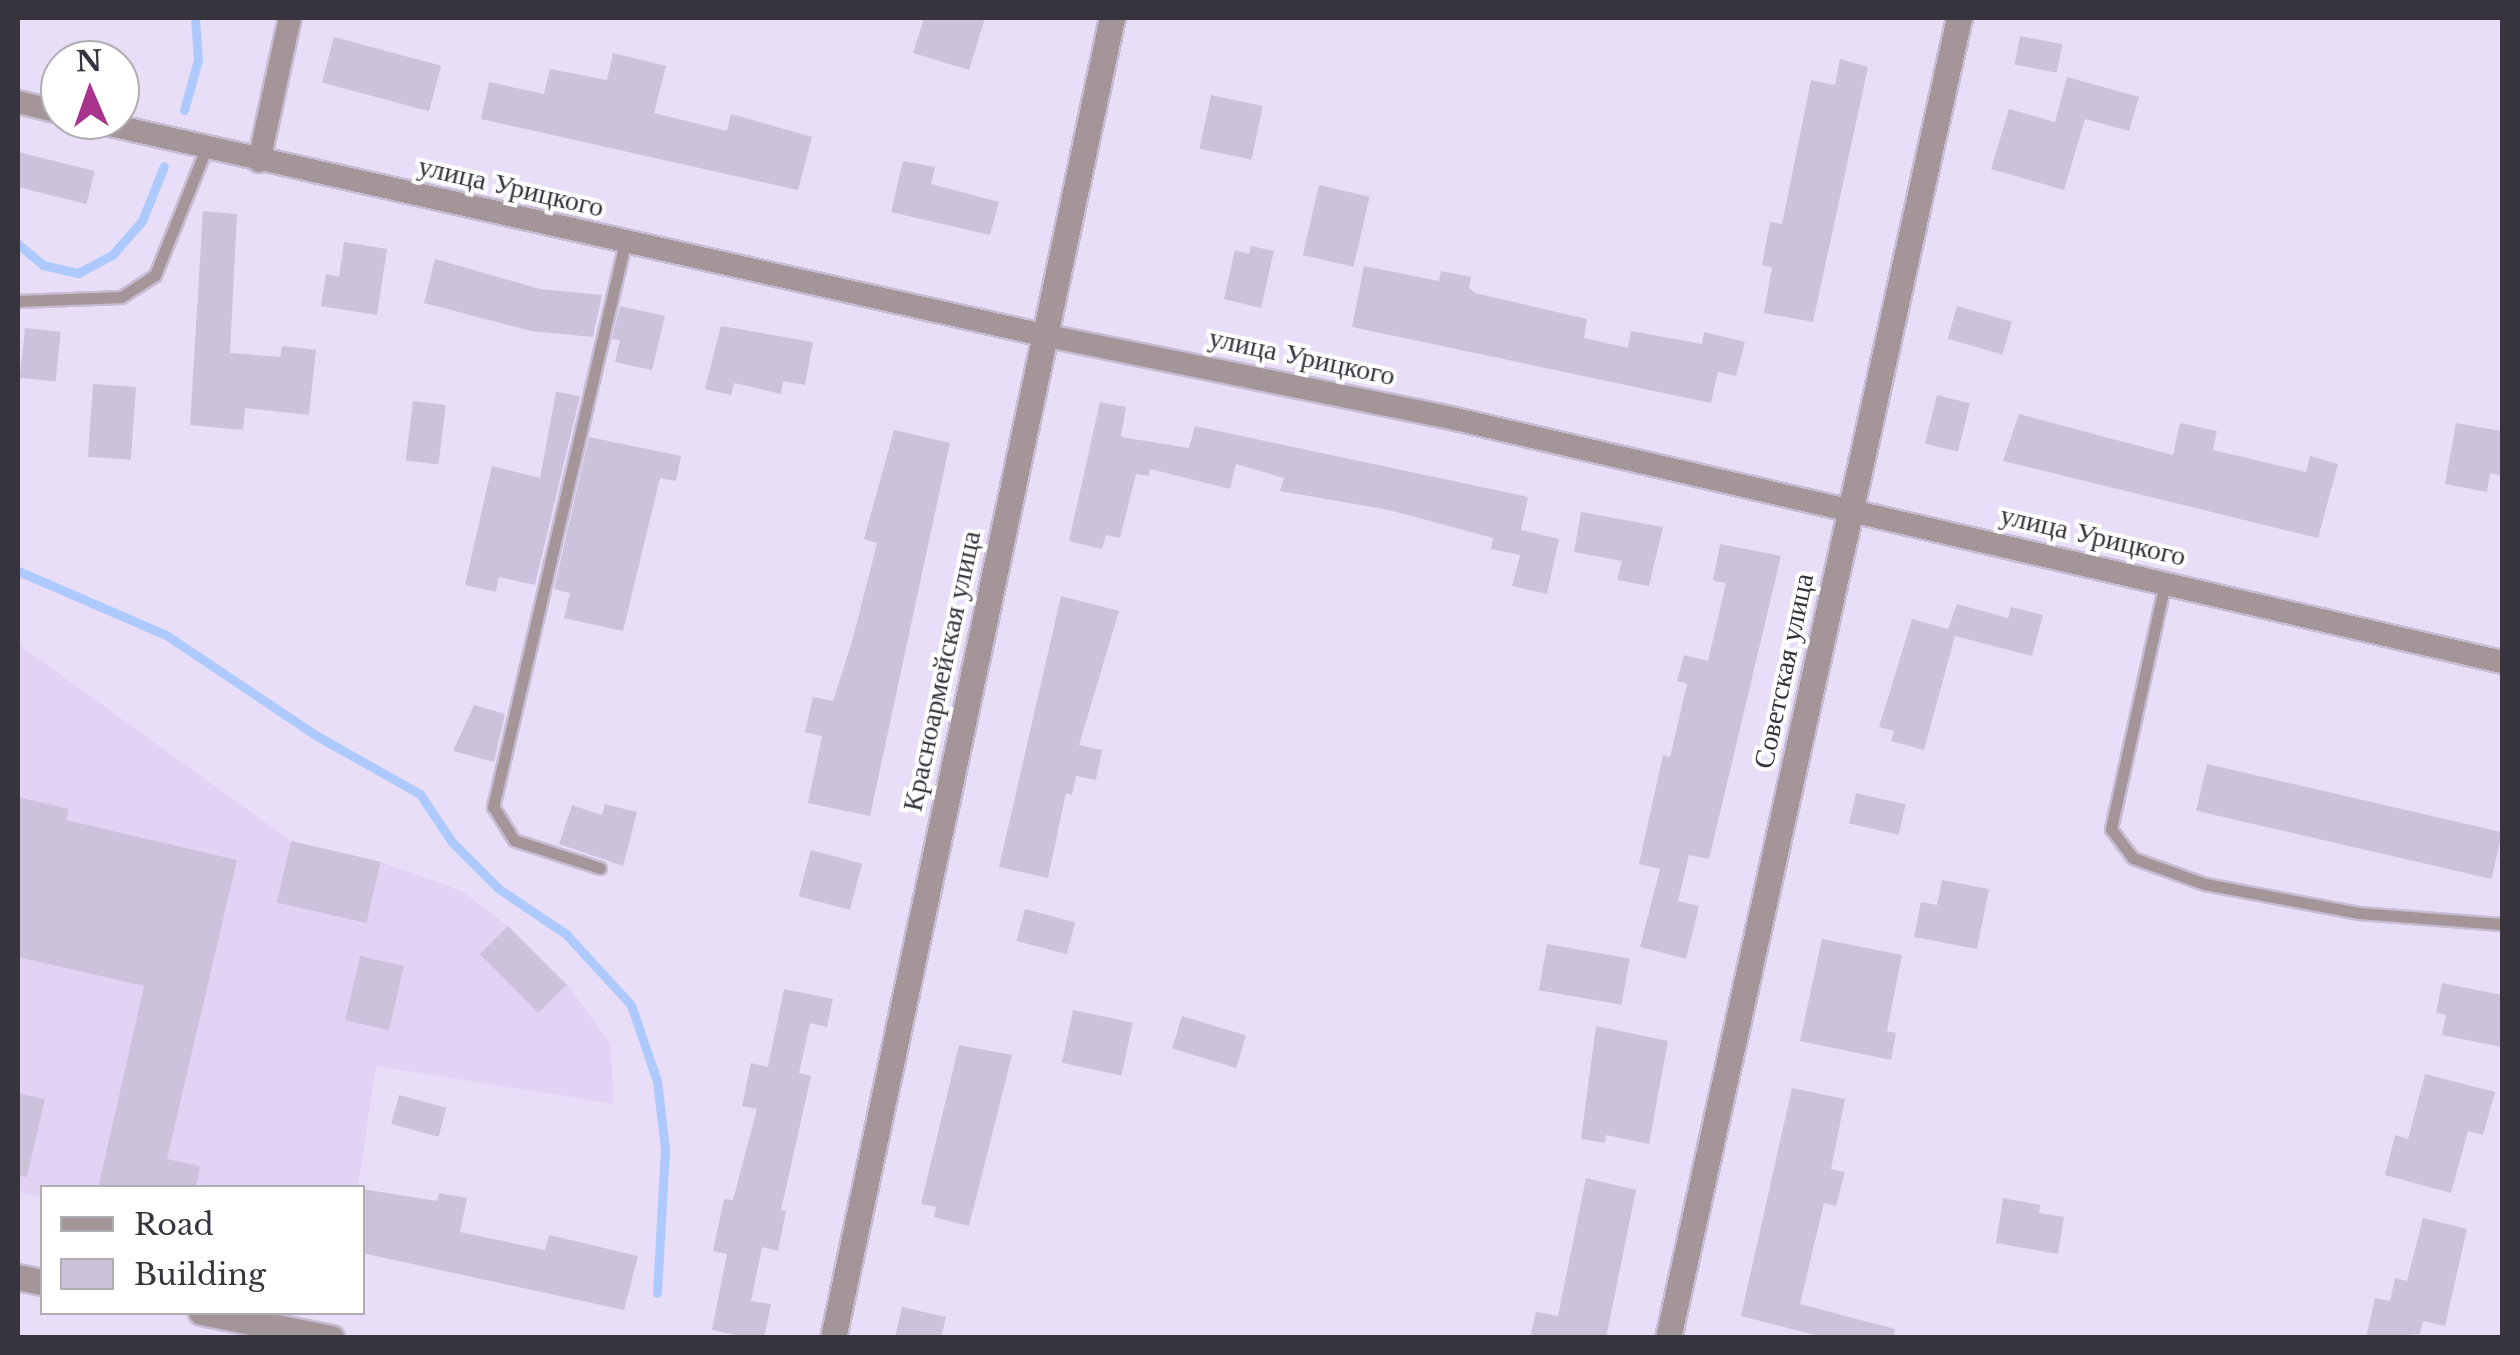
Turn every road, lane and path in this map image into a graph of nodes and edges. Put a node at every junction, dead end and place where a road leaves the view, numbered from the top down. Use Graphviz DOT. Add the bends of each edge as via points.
graph roads {
  1 [pos="290,18"];
  2 [pos="1112,18"];
  3 [pos="1959,18"];
  4 [pos="140,134"];
  5 [pos="206,151"];
  6 [pos="259,161"];
  7 [pos="626,243"];
  8 [pos="18,301"];
  9 [pos="1043,335"];
  10 [pos="1850,511"];
  11 [pos="2164,583"];
  12 [pos="2502,662"];
  13 [pos="600,868"];
  14 [pos="2502,924"];
  15 [pos="216,1315"];
  16 [pos="331,1338"];
  17 [pos="833,1338"];
  18 [pos="1668,1338"];
  1 -- 6 [label="street"];
  2 -- 9 [label="street, Красноармейская улица"];
  3 -- 10 [label="street, Советская улица"];
  4 -- 5 [label="street, улица Урицкого"];
  5 -- 6 [label="street, улица Урицкого"];
  5 -- 8 [label="lane" via="155,276 121,297"];
  6 -- 7 [label="street, улица Урицкого"];
  7 -- 9 [label="street, улица Урицкого"];
  7 -- 13 [label="lane" via="493,807 514,840"];
  9 -- 10 [label="street, улица Урицкого" via="1451,418"];
  9 -- 17 [label="street, Красноармейская улица"];
  10 -- 11 [label="street, улица Урицкого"];
  10 -- 18 [label="street, Советская улица"];
  11 -- 12 [label="street, улица Урицкого"];
  11 -- 14 [label="lane" via="2111,829 2133,858 2205,884 2358,913"];
  15 -- 16 [label="street"];
}
